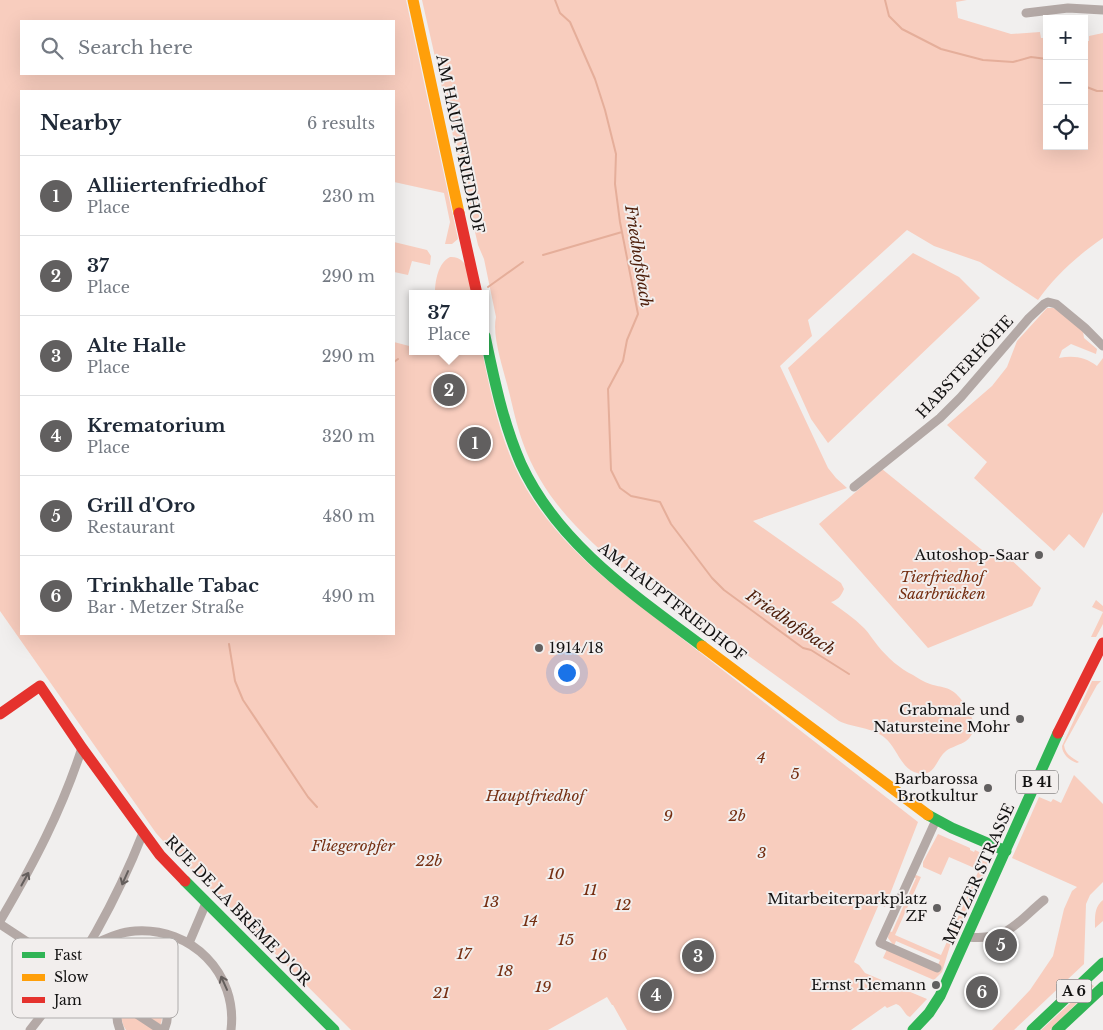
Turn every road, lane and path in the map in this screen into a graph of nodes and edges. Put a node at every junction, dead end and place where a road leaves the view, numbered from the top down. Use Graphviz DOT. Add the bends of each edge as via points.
graph roads {
  1 [pos="413,0"];
  2 [pos="1103,10"];
  3 [pos="1026,13"];
  4 [pos="476,290"];
  5 [pos="1103,346"];
  6 [pos="489,353"];
  7 [pos="854,487"];
  8 [pos="1103,643"];
  9 [pos="0,714"];
  10 [pos="82,748"];
  11 [pos="936,820"];
  12 [pos="143,833"];
  13 [pos="1006,851"];
  14 [pos="1044,900"];
  15 [pos="206,903"];
  16 [pos="0,923"];
  17 [pos="968,937"];
  18 [pos="22,938"];
  19 [pos="92,938"];
  20 [pos="111,938"];
  21 [pos="189,942"];
  22 [pos="1103,964"];
  23 [pos="937,968"];
  24 [pos="1103,987"];
  25 [pos="39,1018"];
  26 [pos="144,1018"];
  27 [pos="167,1018"];
  28 [pos="914,1029"];
  29 [pos="30,1030"];
  30 [pos="162,1030"];
  31 [pos="231,1030"];
  32 [pos="334,1030"];
  33 [pos="1032,1030"];
  34 [pos="1057,1030"];
  1 -- 4 [label="main road, AM HAUPTFRIEDHOF"];
  2 -- 3 [label="street" via="1068,8"];
  5 -- 7 [label="street, HABSTERHÖHE" via="1056,304 1048,302 1040,306 940,418"];
  6 -- 11 [label="main road, AM HAUPTFRIEDHOF" via="515,452 540,499 561,528 632,592"];
  8 -- 13 [label="main road, METZER STRASSE / B 41" via="1055,740"];
  9 -- 10 [label="main road, RUE DE LA BRÊME D'OR" via="40,686"];
  10 -- 12 [label="main road, RUE DE LA BRÊME D'OR"];
  16 -- 10 [label="street, one-way" via="61,808"];
  11 -- 13 [label="main road, AM HAUPTFRIEDHOF"];
  11 -- 23 [label="street" via="880,943"];
  12 -- 15 [label="main road, RUE DE LA BRÊME D'OR"];
  12 -- 19 [label="street, one-way" via="118,894"];
  13 -- 17 [label="main road, METZER STRASSE / B 41"];
  14 -- 17 [label="street" via="1005,933"];
  15 -- 21 [label="street"];
  15 -- 32 [label="main road, RUE DE LA BRÊME D'OR"];
  16 -- 18 [label="street"];
  17 -- 28 [label="main road, METZER STRASSE / B 41" via="937,1002"];
  20 -- 21 [label="street" via="140,931 168,934"];
  31 -- 21 [label="street, one-way" via="232,1011 226,986 210,960"];
  22 -- 33 [label="main road, A 6"];
  24 -- 34 [label="main road, A 6"];
  25 -- 29 [label="street"];
  26 -- 30 [label="street"];
  27 -- 30 [label="street"];
}
